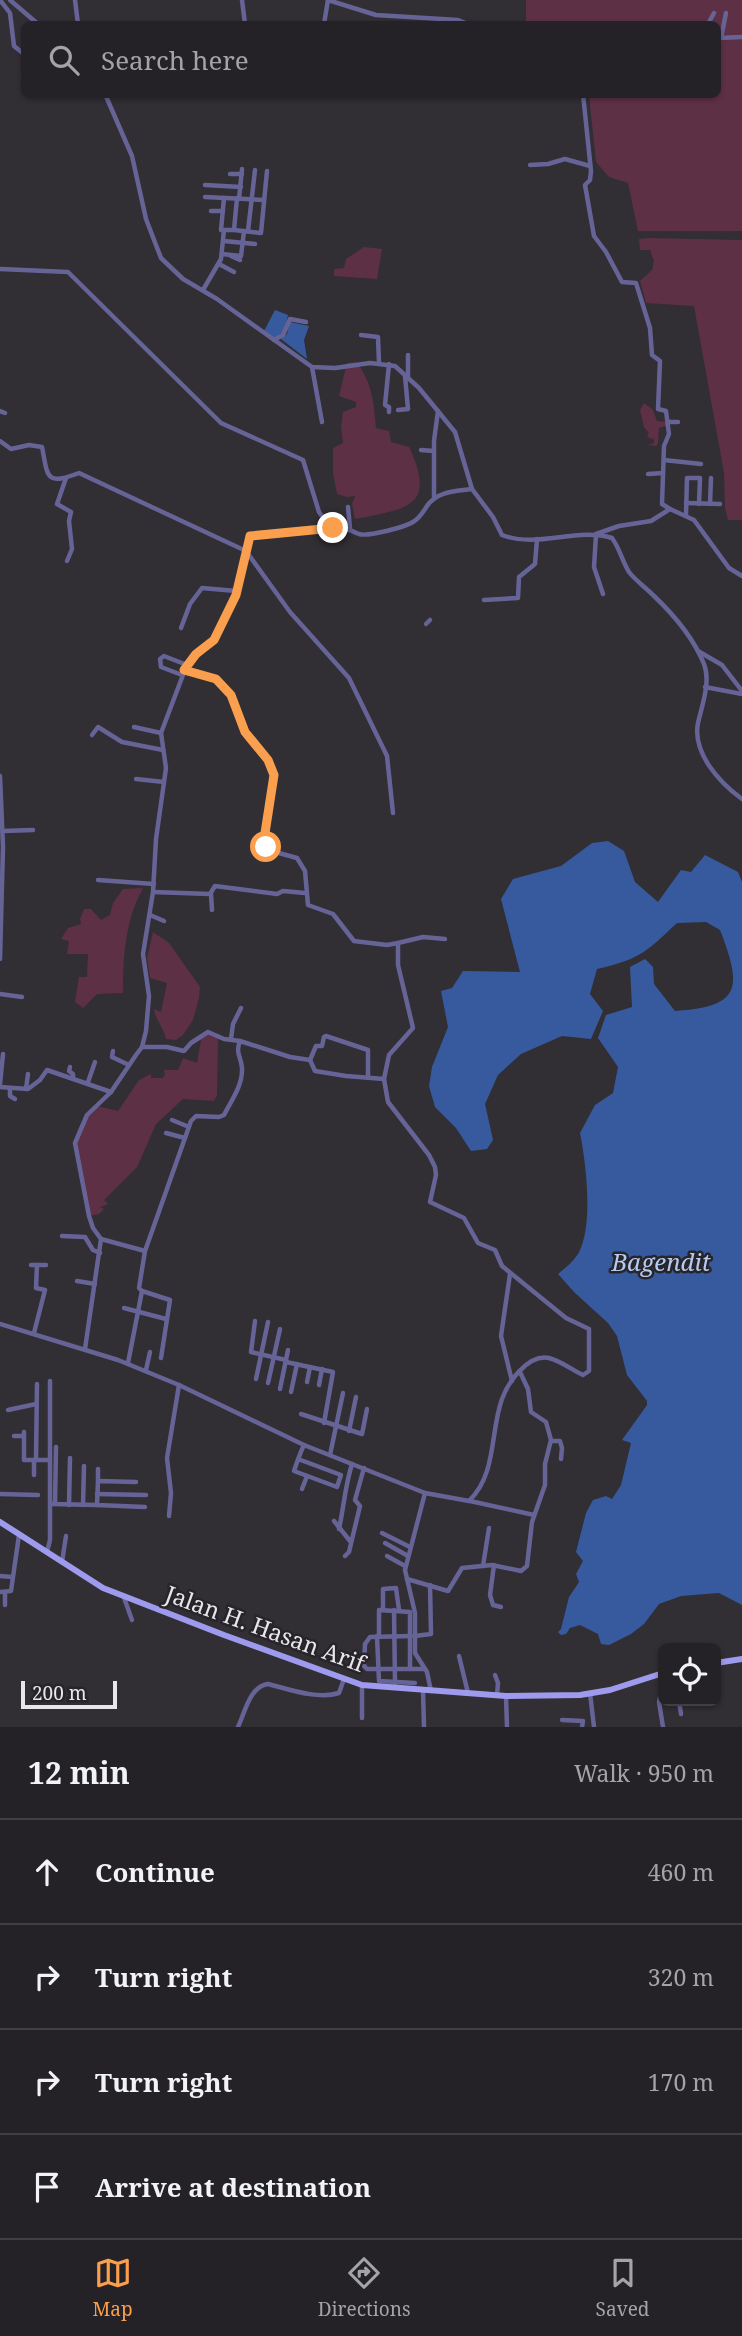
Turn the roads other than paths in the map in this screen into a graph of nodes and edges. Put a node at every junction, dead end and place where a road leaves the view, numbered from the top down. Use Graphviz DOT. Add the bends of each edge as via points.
graph roads {
  1 [pos="0,0"];
  2 [pos="10,0"];
  3 [pos="75,0"];
  4 [pos="242,0"];
  5 [pos="328,0"];
  6 [pos="714,13"];
  7 [pos="726,13"];
  8 [pos="34,21"];
  9 [pos="78,21"];
  10 [pos="245,21"];
  11 [pos="324,21"];
  12 [pos="460,21"];
  13 [pos="710,21"];
  14 [pos="721,31"];
  15 [pos="742,37"];
  16 [pos="721,38"];
  17 [pos="21,52"];
  18 [pos="107,98"];
  19 [pos="583,98"];
  20 [pos="530,164"];
  21 [pos="590,166"];
  22 [pos="254,170"];
  23 [pos="267,171"];
  24 [pos="230,174"];
  25 [pos="205,185"];
  26 [pos="241,187"];
  27 [pos="205,197"];
  28 [pos="224,198"];
  29 [pos="238,198"];
  30 [pos="251,199"];
  31 [pos="264,200"];
  32 [pos="211,211"];
  33 [pos="223,211"];
  34 [pos="224,230"];
  35 [pos="234,230"];
  36 [pos="246,231"];
  37 [pos="224,241"];
  38 [pos="243,242"];
  39 [pos="255,244"];
  40 [pos="224,254"];
  41 [pos="240,260"];
  42 [pos="219,264"];
  43 [pos="0,269"];
  44 [pos="234,272"];
  45 [pos="203,290"];
  46 [pos="306,322"];
  47 [pos="361,335"];
  48 [pos="273,340"];
  49 [pos="408,355"];
  50 [pos="379,363"];
  51 [pos="389,364"];
  52 [pos="312,367"];
  53 [pos="407,377"];
  54 [pos="398,410"];
  55 [pos="438,411"];
  56 [pos="389,412"];
  57 [pos="322,422"];
  58 [pos="668,422"];
  59 [pos="678,422"];
  60 [pos="0,440"];
  61 [pos="421,450"];
  62 [pos="434,451"];
  63 [pos="663,460"];
  64 [pos="701,464"];
  65 [pos="663,473"];
  66 [pos="648,474"];
  67 [pos="66,478"];
  68 [pos="711,478"];
  69 [pos="472,489"];
  70 [pos="434,497"];
  71 [pos="687,503"];
  72 [pos="699,503"];
  73 [pos="710,504"];
  74 [pos="720,504"];
  75 [pos="348,507"];
  76 [pos="668,510"];
  77 [pos="686,515"];
  78 [pos="334,528"];
  79 [pos="350,528"];
  80 [pos="595,535"];
  81 [pos="537,540"];
  82 [pos="246,551"];
  83 [pos="67,561"];
  84 [pos="742,576"];
  85 [pos="236,591"];
  86 [pos="603,594"];
  87 [pos="484,600"];
  88 [pos="181,628"];
  89 [pos="704,658"];
  90 [pos="184,670"];
  91 [pos="705,683"];
  92 [pos="742,692"];
  93 [pos="134,727"];
  94 [pos="160,733"];
  95 [pos="92,735"];
  96 [pos="163,750"];
  97 [pos="0,776"];
  98 [pos="136,779"];
  99 [pos="164,782"];
  100 [pos="742,799"];
  101 [pos="393,813"];
  102 [pos="33,830"];
  103 [pos="3,831"];
  104 [pos="98,880"];
  105 [pos="154,884"];
  106 [pos="153,892"];
  107 [pos="306,893"];
  108 [pos="209,894"];
  109 [pos="212,910"];
  110 [pos="150,915"];
  111 [pos="164,921"];
  112 [pos="445,939"];
  113 [pos="398,943"];
  114 [pos="0,959"];
  115 [pos="0,994"];
  116 [pos="22,997"];
  117 [pos="241,1008"];
  118 [pos="231,1040"];
  119 [pos="240,1041"];
  120 [pos="142,1047"];
  121 [pos="113,1051"];
  122 [pos="3,1054"];
  123 [pos="310,1060"];
  124 [pos="95,1062"];
  125 [pos="129,1065"];
  126 [pos="70,1067"];
  127 [pos="28,1074"];
  128 [pos="73,1078"];
  129 [pos="368,1078"];
  130 [pos="384,1079"];
  131 [pos="88,1082"];
  132 [pos="0,1085"];
  133 [pos="10,1088"];
  134 [pos="26,1089"];
  135 [pos="111,1092"];
  136 [pos="15,1099"];
  137 [pos="172,1120"];
  138 [pos="189,1127"];
  139 [pos="166,1133"];
  140 [pos="185,1138"];
  141 [pos="62,1236"];
  142 [pos="101,1239"];
  143 [pos="145,1251"];
  144 [pos="100,1253"];
  145 [pos="46,1265"];
  146 [pos="511,1273"];
  147 [pos="77,1281"];
  148 [pos="95,1284"];
  149 [pos="142,1291"];
  150 [pos="124,1308"];
  151 [pos="138,1311"];
  152 [pos="166,1319"];
  153 [pos="26,1321"];
  154 [pos="255,1321"];
  155 [pos="268,1322"];
  156 [pos="0,1324"];
  157 [pos="280,1329"];
  158 [pos="24,1331"];
  159 [pos="34,1333"];
  160 [pos="85,1349"];
  161 [pos="288,1350"];
  162 [pos="150,1352"];
  163 [pos="262,1354"];
  164 [pos="274,1357"];
  165 [pos="161,1358"];
  166 [pos="286,1361"];
  167 [pos="128,1363"];
  168 [pos="297,1364"];
  169 [pos="310,1367"];
  170 [pos="322,1369"];
  171 [pos="146,1370"];
  172 [pos="520,1372"];
  173 [pos="256,1379"];
  174 [pos="50,1381"];
  175 [pos="512,1381"];
  176 [pos="307,1382"];
  177 [pos="268,1383"];
  178 [pos="37,1384"];
  179 [pos="179,1385"];
  180 [pos="318,1385"];
  181 [pos="279,1389"];
  182 [pos="291,1392"];
  183 [pos="343,1393"];
  184 [pos="356,1397"];
  185 [pos="36,1404"];
  186 [pos="367,1409"];
  187 [pos="8,1410"];
  188 [pos="315,1412"];
  189 [pos="301,1414"];
  190 [pos="313,1419"];
  191 [pos="324,1423"];
  192 [pos="337,1427"];
  193 [pos="349,1431"];
  194 [pos="14,1436"];
  195 [pos="551,1441"];
  196 [pos="303,1446"];
  197 [pos="53,1447"];
  198 [pos="64,1447"];
  199 [pos="330,1455"];
  200 [pos="70,1458"];
  201 [pos="298,1459"];
  202 [pos="561,1459"];
  203 [pos="35,1460"];
  204 [pos="50,1460"];
  205 [pos="350,1463"];
  206 [pos="84,1466"];
  207 [pos="364,1468"];
  208 [pos="98,1469"];
  209 [pos="34,1475"];
  210 [pos="307,1476"];
  211 [pos="97,1480"];
  212 [pos="136,1482"];
  213 [pos="302,1489"];
  214 [pos="97,1493"];
  215 [pos="425,1493"];
  216 [pos="0,1494"];
  217 [pos="38,1494"];
  218 [pos="146,1495"];
  219 [pos="346,1499"];
  220 [pos="355,1500"];
  221 [pos="469,1501"];
  222 [pos="52,1504"];
  223 [pos="69,1504"];
  224 [pos="83,1505"];
  225 [pos="97,1505"];
  226 [pos="145,1507"];
  227 [pos="534,1515"];
  228 [pos="169,1516"];
  229 [pos="334,1521"];
  230 [pos="0,1522"];
  231 [pos="489,1528"];
  232 [pos="340,1529"];
  233 [pos="382,1533"];
  234 [pos="19,1535"];
  235 [pos="66,1536"];
  236 [pos="350,1541"];
  237 [pos="385,1543"];
  238 [pos="410,1547"];
  239 [pos="46,1553"];
  240 [pos="347,1555"];
  241 [pos="387,1556"];
  242 [pos="408,1556"];
  243 [pos="62,1563"];
  244 [pos="494,1565"];
  245 [pos="405,1566"];
  246 [pos="482,1566"];
  247 [pos="0,1576"];
  248 [pos="12,1577"];
  249 [pos="407,1579"];
  250 [pos="430,1585"];
  251 [pos="3,1592"];
  252 [pos="123,1594"];
  253 [pos="5,1605"];
  254 [pos="501,1607"];
  255 [pos="383,1610"];
  256 [pos="397,1610"];
  257 [pos="132,1619"];
  258 [pos="378,1636"];
  259 [pos="395,1636"];
  260 [pos="413,1636"];
  261 [pos="460,1656"];
  262 [pos="742,1659"];
  263 [pos="721,1662"];
  264 [pos="377,1669"];
  265 [pos="410,1669"];
  266 [pos="425,1669"];
  267 [pos="395,1670"];
  268 [pos="658,1674"];
  269 [pos="495,1675"];
  270 [pos="347,1680"];
  271 [pos="415,1683"];
  272 [pos="362,1685"];
  273 [pos="395,1685"];
  274 [pos="427,1690"];
  275 [pos="468,1693"];
  276 [pos="590,1693"];
  277 [pos="497,1695"];
  278 [pos="506,1696"];
  279 [pos="660,1706"];
  280 [pos="680,1706"];
  281 [pos="681,1714"];
  282 [pos="362,1718"];
  283 [pos="562,1720"];
  284 [pos="238,1727"];
  285 [pos="424,1727"];
  286 [pos="507,1727"];
  287 [pos="582,1727"];
  288 [pos="594,1727"];
  289 [pos="663,1727"];
  1 -- 17 [label="street" via="10,13 12,36"];
  2 -- 8 [label="street"];
  3 -- 9 [label="street"];
  4 -- 10 [label="street"];
  5 -- 11 [label="street"];
  5 -- 12 [label="street" via="369,13"];
  6 -- 13 [label="street"];
  7 -- 14 [label="street"];
  15 -- 16 [label="street"];
  18 -- 45 [label="street" via="132,156 159,254 172,270"];
  19 -- 21 [label="street"];
  20 -- 21 [label="street" via="565,159"];
  21 -- 58 [label="street" via="585,185 594,236 621,282 637,285 650,328 652,355 660,361 658,409 666,411"];
  22 -- 30 [label="street"];
  23 -- 31 [label="street"];
  24 -- 26 [label="street" via="242,171"];
  25 -- 26 [label="street"];
  26 -- 29 [label="street"];
  27 -- 28 [label="street"];
  28 -- 29 [label="street"];
  28 -- 33 [label="street"];
  29 -- 30 [label="street"];
  29 -- 35 [label="street"];
  30 -- 31 [label="street"];
  30 -- 36 [label="street"];
  31 -- 36 [label="street" via="261,233"];
  32 -- 33 [label="street"];
  33 -- 34 [label="street"];
  34 -- 35 [label="street"];
  34 -- 37 [label="street"];
  35 -- 36 [label="street"];
  36 -- 38 [label="street"];
  37 -- 38 [label="street"];
  37 -- 40 [label="street"];
  38 -- 39 [label="street"];
  38 -- 40 [label="street" via="241,256"];
  40 -- 41 [label="street"];
  40 -- 42 [label="street"];
  42 -- 44 [label="street"];
  42 -- 45 [label="street"];
  43 -- 78 [label="street" via="68,272 221,423 303,460 319,512"];
  45 -- 48 [label="street"];
  46 -- 48 [label="street" via="290,319 283,335"];
  47 -- 50 [label="street" via="377,337"];
  48 -- 52 [label="street"];
  49 -- 53 [label="street"];
  50 -- 51 [label="street"];
  50 -- 52 [label="street"];
  51 -- 53 [label="street"];
  51 -- 56 [label="street" via="385,404"];
  52 -- 57 [label="street"];
  53 -- 54 [label="street" via="408,409"];
  53 -- 55 [label="street"];
  55 -- 62 [label="street"];
  55 -- 69 [label="street" via="456,434"];
  58 -- 59 [label="street"];
  58 -- 63 [label="street"];
  60 -- 67 [label="street" via="11,449 42,447 47,474"];
  61 -- 62 [label="street"];
  62 -- 70 [label="street"];
  63 -- 64 [label="street"];
  63 -- 65 [label="street"];
  65 -- 66 [label="street"];
  65 -- 76 [label="street" via="662,504"];
  67 -- 82 [label="street" via="79,473"];
  67 -- 83 [label="street" via="57,504 71,512 72,549"];
  68 -- 73 [label="street"];
  69 -- 70 [label="street"];
  69 -- 81 [label="street" via="502,535"];
  70 -- 79 [label="street" via="412,523 363,535"];
  71 -- 72 [label="street"];
  71 -- 72 [label="street" via="687,478 700,478"];
  71 -- 77 [label="street"];
  72 -- 73 [label="street"];
  73 -- 74 [label="street"];
  75 -- 79 [label="street"];
  76 -- 77 [label="street"];
  76 -- 80 [label="street" via="651,522 618,526"];
  77 -- 84 [label="street" via="730,569"];
  78 -- 79 [label="street"];
  78 -- 82 [label="street" via="251,536"];
  80 -- 81 [label="street"];
  80 -- 86 [label="street" via="594,567"];
  80 -- 89 [label="street" via="612,538 628,570"];
  81 -- 87 [label="street" via="535,564 519,578 518,598"];
  82 -- 85 [label="street"];
  82 -- 101 [label="street" via="290,612 349,678 387,757"];
  85 -- 88 [label="street" via="202,588"];
  85 -- 90 [label="street" via="214,640"];
  89 -- 91 [label="street"];
  89 -- 92 [label="street" via="722,665"];
  90 -- 90 [label="street" via="161,667 160,659 163,656"];
  90 -- 94 [label="street"];
  90 -- 107 [label="street" via="216,679 231,695 248,738 272,767 265,842 268,850 297,858 305,871"];
  91 -- 92 [label="street"];
  91 -- 100 [label="street" via="697,732 701,750 722,781"];
  93 -- 94 [label="street"];
  94 -- 96 [label="street"];
  95 -- 96 [label="street" via="98,727 122,742"];
  96 -- 99 [label="street"];
  97 -- 103 [label="street"];
  98 -- 99 [label="street"];
  99 -- 105 [label="street"];
  102 -- 103 [label="street"];
  103 -- 114 [label="street"];
  104 -- 105 [label="street"];
  105 -- 106 [label="street"];
  106 -- 108 [label="street"];
  106 -- 110 [label="street"];
  107 -- 108 [label="street" via="215,886"];
  107 -- 113 [label="street" via="310,907 333,914 354,941"];
  108 -- 109 [label="street"];
  110 -- 111 [label="street"];
  110 -- 120 [label="street" via="143,954 149,996"];
  112 -- 113 [label="street" via="423,937"];
  113 -- 130 [label="street" via="398,965 413,1030 388,1055"];
  115 -- 116 [label="street"];
  117 -- 118 [label="street"];
  118 -- 119 [label="street"];
  118 -- 120 [label="street" via="205,1033 184,1051"];
  119 -- 123 [label="street"];
  119 -- 138 [label="street" via="241,1080 220,1117 196,1116"];
  120 -- 125 [label="street"];
  121 -- 125 [label="street" via="112,1057"];
  122 -- 132 [label="street"];
  123 -- 129 [label="street" via="315,1071"];
  123 -- 129 [label="street" via="326,1036 368,1051"];
  124 -- 131 [label="street"];
  125 -- 135 [label="street"];
  126 -- 128 [label="street"];
  127 -- 134 [label="street"];
  128 -- 131 [label="street"];
  128 -- 134 [label="street" via="47,1070"];
  129 -- 130 [label="street"];
  130 -- 146 [label="street" via="388,1102 435,1167 430,1202 464,1218 476,1241 495,1250"];
  131 -- 135 [label="street"];
  132 -- 133 [label="street"];
  133 -- 134 [label="street"];
  133 -- 136 [label="street"];
  135 -- 142 [label="street" via="87,1115 75,1146 89,1216"];
  137 -- 138 [label="street"];
  138 -- 140 [label="street"];
  139 -- 140 [label="street"];
  140 -- 143 [label="street"];
  141 -- 144 [label="street" via="85,1237"];
  142 -- 143 [label="street"];
  142 -- 144 [label="street"];
  143 -- 149 [label="street"];
  144 -- 148 [label="street"];
  145 -- 159 [label="street" via="34,1265 36,1288 45,1290"];
  146 -- 172 [label="street" via="566,1318 590,1331 587,1374 547,1358 530,1362"];
  146 -- 175 [label="street" via="501,1336"];
  147 -- 148 [label="street"];
  148 -- 160 [label="street"];
  149 -- 151 [label="street"];
  149 -- 152 [label="street" via="170,1299"];
  150 -- 151 [label="street"];
  151 -- 152 [label="street"];
  151 -- 167 [label="street"];
  152 -- 165 [label="street"];
  153 -- 158 [label="street"];
  154 -- 163 [label="street" via="250,1350"];
  155 -- 163 [label="street"];
  156 -- 158 [label="street"];
  157 -- 164 [label="street"];
  158 -- 159 [label="street"];
  159 -- 160 [label="street"];
  160 -- 167 [label="street"];
  161 -- 166 [label="street"];
  162 -- 171 [label="street"];
  163 -- 164 [label="street"];
  163 -- 173 [label="street"];
  164 -- 166 [label="street"];
  164 -- 177 [label="street"];
  166 -- 168 [label="street"];
  166 -- 181 [label="street"];
  167 -- 171 [label="street"];
  168 -- 169 [label="street"];
  168 -- 182 [label="street"];
  169 -- 170 [label="street"];
  169 -- 176 [label="street"];
  170 -- 180 [label="street"];
  170 -- 191 [label="street" via="334,1375"];
  171 -- 179 [label="street"];
  172 -- 175 [label="street"];
  172 -- 195 [label="street" via="531,1412 548,1426"];
  174 -- 197 [label="street"];
  175 -- 221 [label="street" via="503,1397 482,1484"];
  178 -- 185 [label="street"];
  179 -- 196 [label="street"];
  179 -- 228 [label="street" via="167,1458"];
  183 -- 192 [label="street"];
  184 -- 193 [label="street"];
  185 -- 187 [label="street"];
  185 -- 203 [label="street"];
  186 -- 193 [label="street" via="362,1434"];
  188 -- 190 [label="street"];
  189 -- 190 [label="street"];
  190 -- 191 [label="street"];
  191 -- 192 [label="street"];
  192 -- 193 [label="street"];
  192 -- 199 [label="street"];
  194 -- 203 [label="street" via="24,1434 24,1460"];
  195 -- 202 [label="street" via="560,1442"];
  195 -- 227 [label="street" via="545,1485"];
  196 -- 199 [label="street"];
  196 -- 201 [label="street"];
  196 -- 205 [label="street"];
  197 -- 198 [label="street"];
  197 -- 204 [label="street"];
  197 -- 222 [label="street"];
  199 -- 205 [label="street"];
  200 -- 223 [label="street"];
  201 -- 210 [label="street" via="294,1471"];
  201 -- 210 [label="street" via="341,1475 337,1487"];
  203 -- 204 [label="street"];
  203 -- 209 [label="street"];
  204 -- 222 [label="street"];
  205 -- 207 [label="street"];
  205 -- 219 [label="street"];
  206 -- 224 [label="street"];
  207 -- 215 [label="street"];
  207 -- 220 [label="street"];
  208 -- 211 [label="street"];
  210 -- 213 [label="street"];
  211 -- 212 [label="street"];
  211 -- 214 [label="street"];
  214 -- 218 [label="street"];
  214 -- 225 [label="street"];
  215 -- 221 [label="street"];
  215 -- 238 [label="street"];
  216 -- 217 [label="street"];
  219 -- 220 [label="street"];
  219 -- 232 [label="street"];
  220 -- 236 [label="street" via="359,1506"];
  221 -- 227 [label="street"];
  222 -- 223 [label="street"];
  222 -- 239 [label="street"];
  223 -- 224 [label="street"];
  224 -- 225 [label="street"];
  225 -- 226 [label="street"];
  227 -- 244 [label="street" via="527,1566 521,1571"];
  229 -- 232 [label="street"];
  230 -- 234 [label="main road, Jalan H. Hasan Arif"];
  231 -- 246 [label="street"];
  232 -- 236 [label="street"];
  233 -- 238 [label="street"];
  234 -- 239 [label="main road, Jalan H. Hasan Arif"];
  234 -- 248 [label="street"];
  235 -- 243 [label="street"];
  236 -- 240 [label="street"];
  237 -- 242 [label="street"];
  238 -- 242 [label="street"];
  239 -- 243 [label="main road, Jalan H. Hasan Arif"];
  241 -- 245 [label="street"];
  242 -- 245 [label="street"];
  243 -- 252 [label="main road, Jalan H. Hasan Arif" via="103,1588"];
  244 -- 246 [label="street"];
  244 -- 254 [label="street" via="490,1597 493,1605"];
  245 -- 249 [label="street"];
  246 -- 250 [label="street" via="461,1569 447,1591"];
  247 -- 248 [label="street"];
  248 -- 251 [label="street" via="11,1591"];
  249 -- 250 [label="street"];
  249 -- 260 [label="street" via="415,1613"];
  250 -- 260 [label="street" via="431,1634"];
  251 -- 253 [label="street"];
  252 -- 257 [label="street"];
  252 -- 270 [label="main road, Jalan H. Hasan Arif"];
  255 -- 256 [label="street"];
  255 -- 256 [label="street" via="383,1589 396,1588"];
  255 -- 258 [label="street" via="379,1610"];
  256 -- 259 [label="street"];
  256 -- 260 [label="street" via="410,1612"];
  258 -- 259 [label="street"];
  258 -- 264 [label="street"];
  258 -- 264 [label="street" via="366,1641 364,1666"];
  259 -- 260 [label="street"];
  259 -- 267 [label="street"];
  260 -- 265 [label="street"];
  260 -- 266 [label="street" via="415,1653"];
  261 -- 275 [label="street"];
  262 -- 263 [label="main road"];
  264 -- 267 [label="street"];
  264 -- 273 [label="street" via="379,1681"];
  265 -- 266 [label="street"];
  265 -- 267 [label="street"];
  266 -- 274 [label="street"];
  267 -- 273 [label="street"];
  268 -- 276 [label="main road, Jalan H. Hasan Arif"];
  269 -- 277 [label="street"];
  270 -- 272 [label="main road, Jalan H. Hasan Arif"];
  270 -- 284 [label="street" via="334,1695 261,1685 253,1692"];
  271 -- 273 [label="street"];
  272 -- 273 [label="main road, Jalan H. Hasan Arif"];
  272 -- 282 [label="street"];
  273 -- 274 [label="main road, Jalan H. Hasan Arif"];
  274 -- 275 [label="main road, Jalan H. Hasan Arif"];
  274 -- 285 [label="street"];
  275 -- 277 [label="main road, Jalan H. Hasan Arif"];
  276 -- 278 [label="main road, Jalan H. Hasan Arif"];
  276 -- 288 [label="street"];
  277 -- 278 [label="main road, Jalan H. Hasan Arif"];
  278 -- 286 [label="street"];
  279 -- 289 [label="street"];
  280 -- 281 [label="street"];
  283 -- 287 [label="street" via="583,1721"];
}
